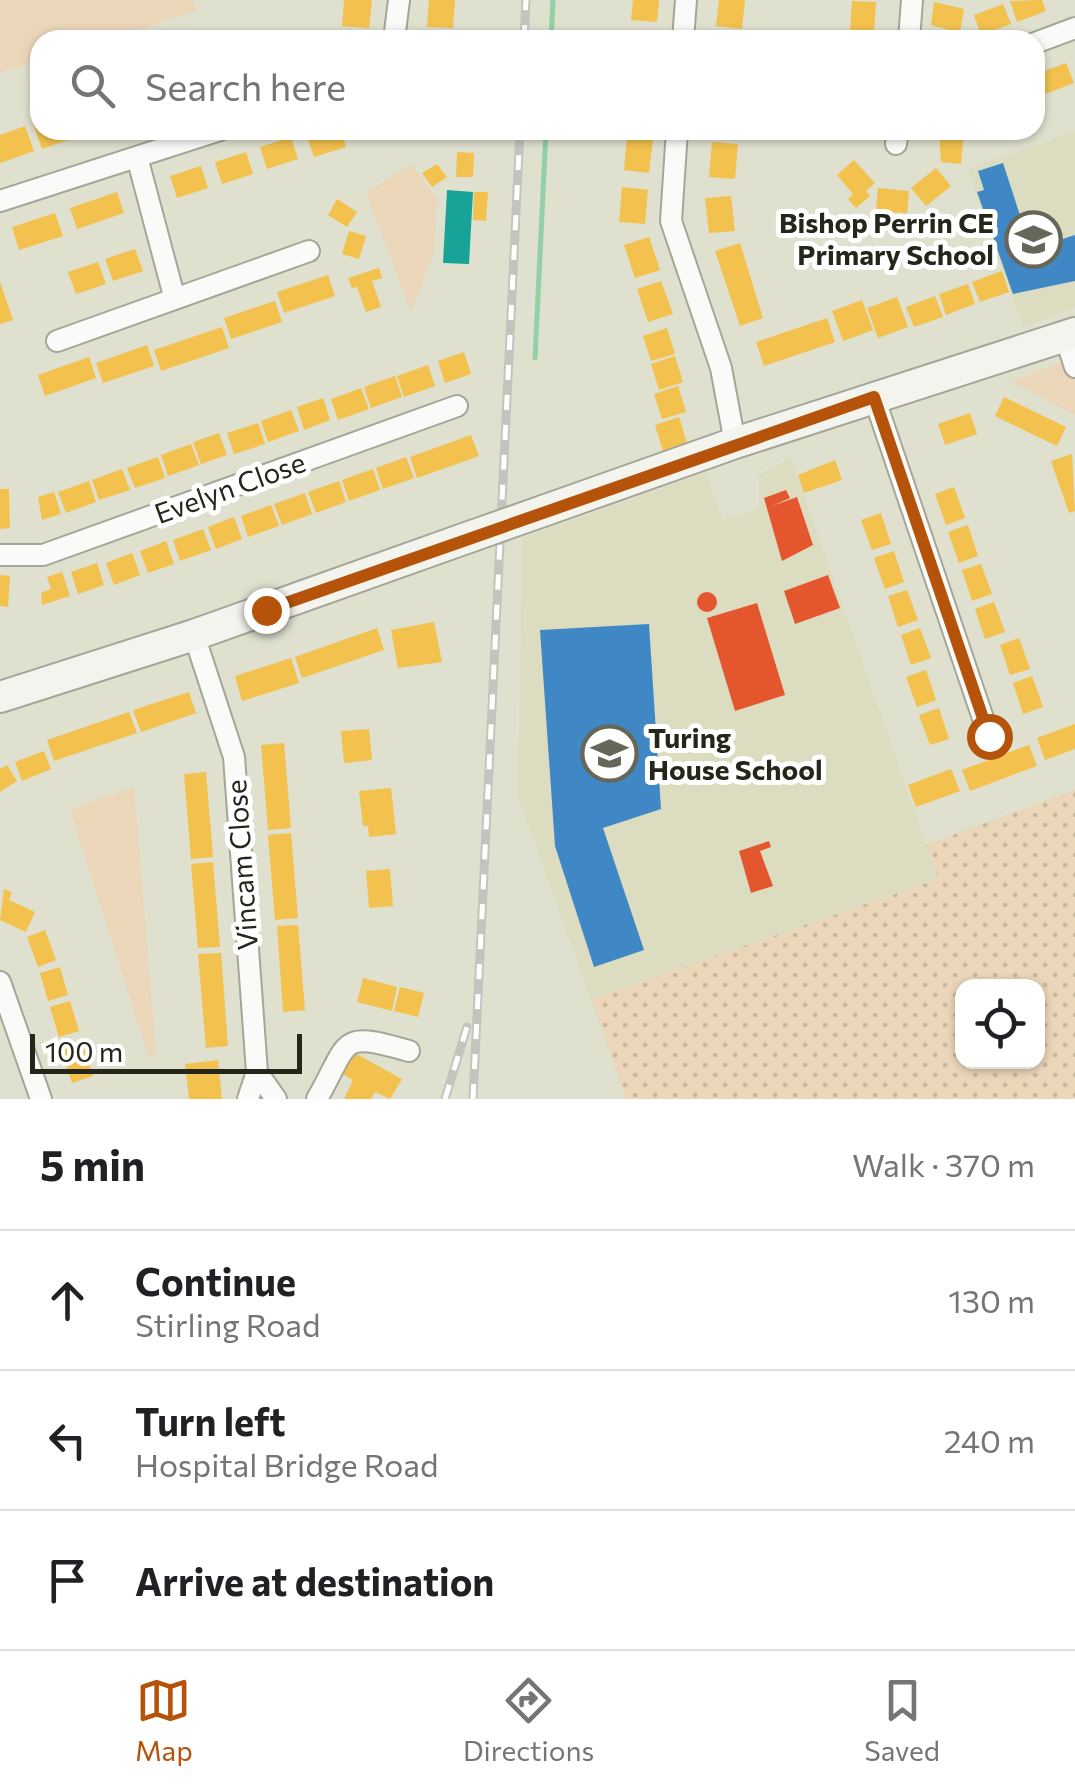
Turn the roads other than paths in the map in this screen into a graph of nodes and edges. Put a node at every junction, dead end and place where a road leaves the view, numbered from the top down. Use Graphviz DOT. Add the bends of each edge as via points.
graph roads {
  1 [pos="399,0"];
  2 [pos="686,0"];
  3 [pos="912,0"];
  4 [pos="1075,28"];
  5 [pos="395,30"];
  6 [pos="684,30"];
  7 [pos="910,30"];
  8 [pos="1045,38"];
  9 [pos="190,140"];
  10 [pos="676,140"];
  11 [pos="138,157"];
  12 [pos="0,200"];
  13 [pos="309,251"];
  14 [pos="174,296"];
  15 [pos="1070,334"];
  16 [pos="57,340"];
  17 [pos="1075,367"];
  18 [pos="874,397"];
  19 [pos="457,406"];
  20 [pos="735,443"];
  21 [pos="0,555"];
  22 [pos="194,636"];
  23 [pos="0,697"];
  24 [pos="989,736"];
  25 [pos="0,982"];
  26 [pos="409,1051"];
  27 [pos="257,1072"];
  28 [pos="41,1099"];
  29 [pos="248,1099"];
  30 [pos="276,1099"];
  31 [pos="317,1099"];
  1 -- 5 [label="street"];
  2 -- 6 [label="street"];
  3 -- 7 [label="street"];
  4 -- 8 [label="street"];
  9 -- 11 [label="street"];
  10 -- 20 [label="street" via="671,221 721,368"];
  11 -- 12 [label="street"];
  11 -- 14 [label="street"];
  13 -- 14 [label="street"];
  14 -- 16 [label="street"];
  15 -- 17 [label="street"];
  15 -- 18 [label="main road"];
  18 -- 20 [label="main road"];
  18 -- 24 [label="street"];
  19 -- 21 [label="street, Evelyn Close" via="44,556"];
  20 -- 22 [label="main road, bridge"];
  22 -- 23 [label="main road"];
  22 -- 27 [label="street, Vincam Close" via="234,756"];
  25 -- 28 [label="street"];
  26 -- 31 [label="street" via="361,1038 349,1043"];
  27 -- 29 [label="street, Vincam Close"];
  27 -- 30 [label="street"];
}
